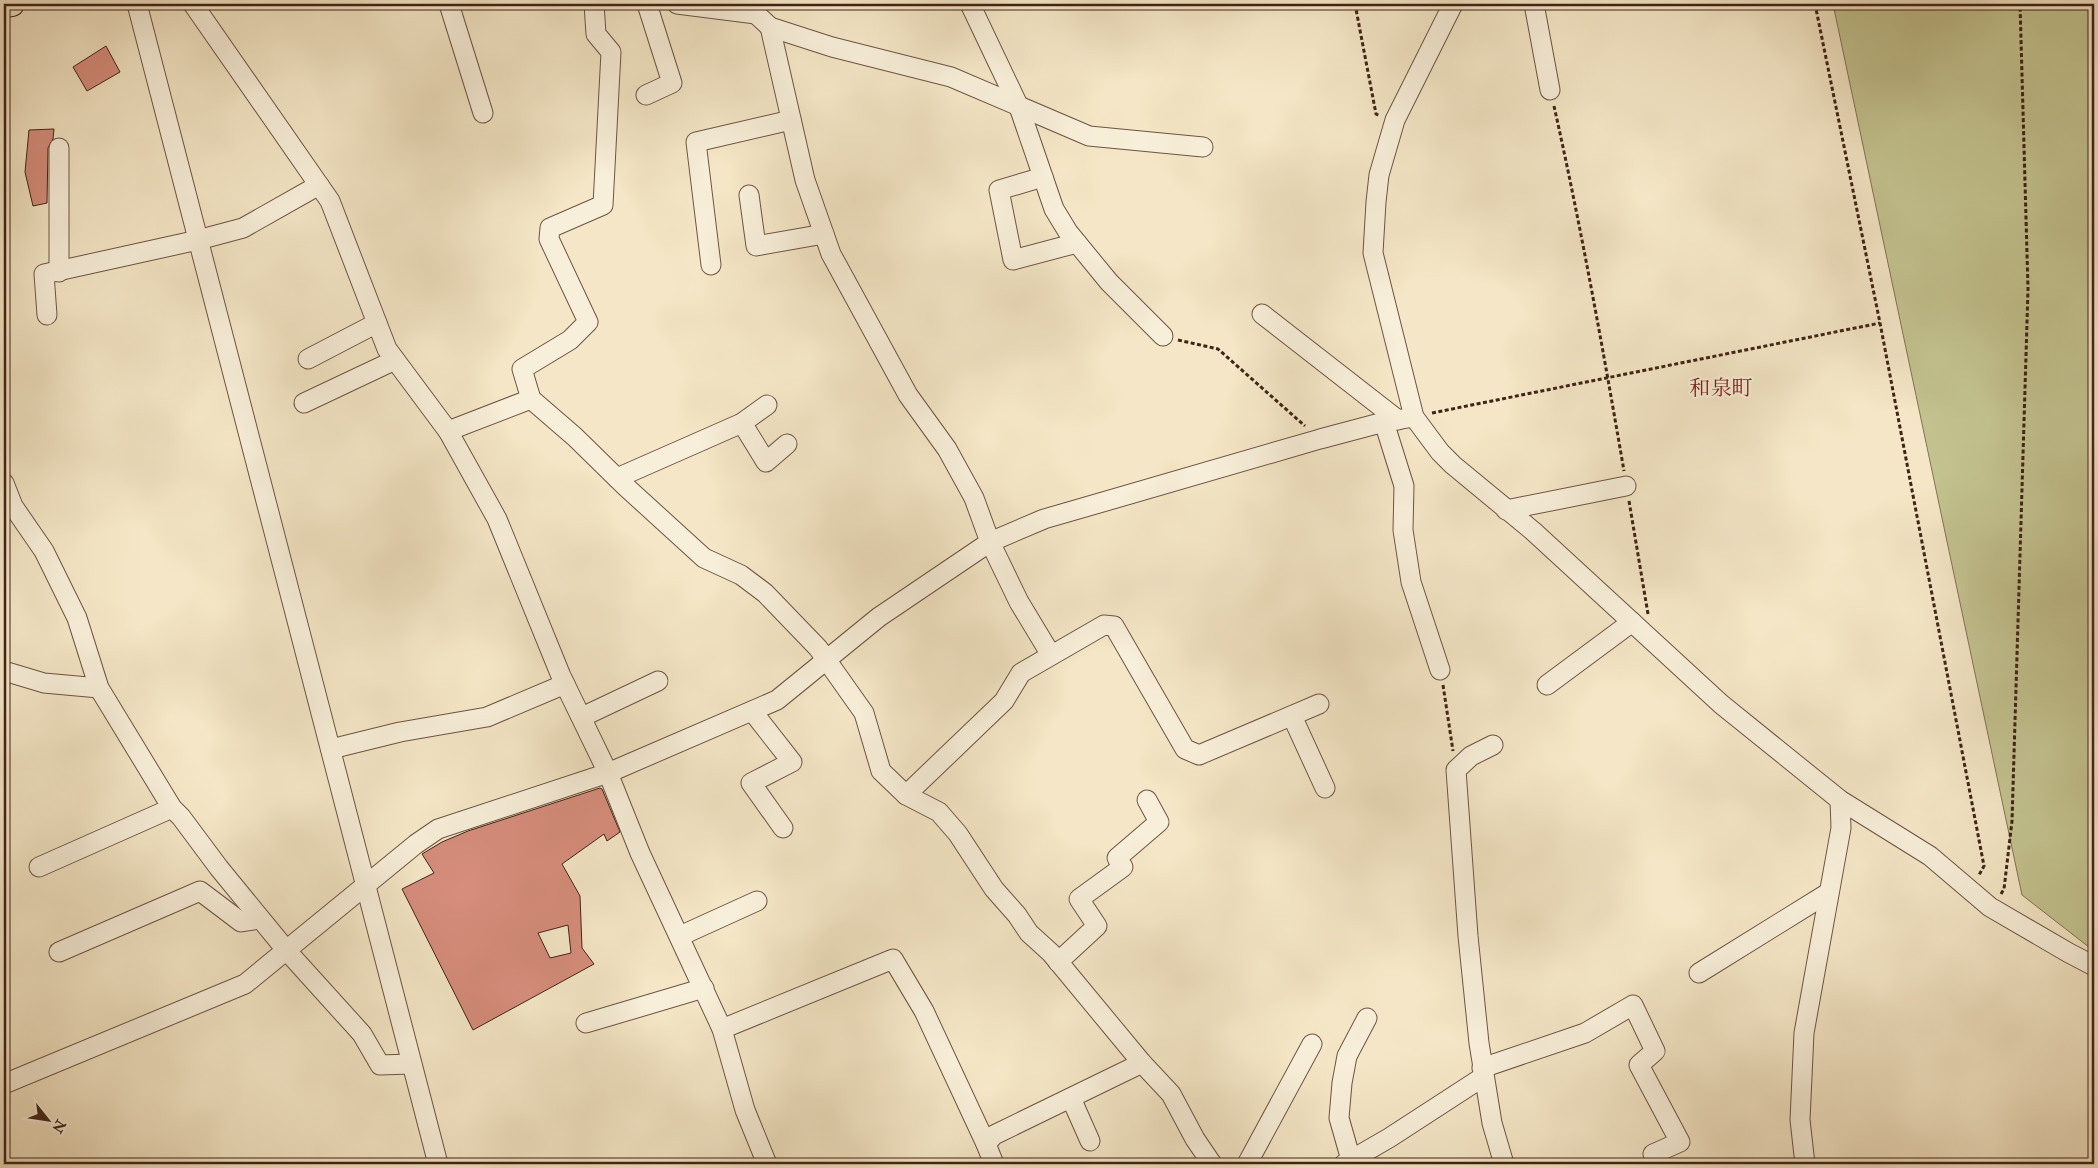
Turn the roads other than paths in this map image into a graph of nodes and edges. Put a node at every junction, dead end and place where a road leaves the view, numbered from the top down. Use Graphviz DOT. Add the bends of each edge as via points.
graph roads {
  1 [pos="12,4"];
  2 [pos="137,4"];
  3 [pos="193,4"];
  4 [pos="449,4"];
  5 [pos="594,4"];
  6 [pos="647,4"];
  7 [pos="677,4"];
  8 [pos="970,4"];
  9 [pos="1453,4"];
  10 [pos="1534,4"];
  11 [pos="4,5"];
  12 [pos="755,9"];
  13 [pos="770,27"];
  14 [pos="1550,90"];
  15 [pos="646,95"];
  16 [pos="1019,107"];
  17 [pos="483,113"];
  18 [pos="791,120"];
  19 [pos="1203,147"];
  20 [pos="60,148"];
  21 [pos="1043,177"];
  22 [pos="319,185"];
  23 [pos="749,195"];
  24 [pos="824,234"];
  25 [pos="198,240"];
  26 [pos="1077,243"];
  27 [pos="711,265"];
  28 [pos="59,272"];
  29 [pos="1262,314"];
  30 [pos="47,315"];
  31 [pos="377,323"];
  32 [pos="1163,336"];
  33 [pos="308,359"];
  34 [pos="395,360"];
  35 [pos="531,399"];
  36 [pos="304,403"];
  37 [pos="767,405"];
  38 [pos="1398,419"];
  39 [pos="742,423"];
  40 [pos="448,431"];
  41 [pos="787,444"];
  42 [pos="617,478"];
  43 [pos="4,483"];
  44 [pos="1626,486"];
  45 [pos="1506,510"];
  46 [pos="990,542"];
  47 [pos="1632,622"];
  48 [pos="1051,655"];
  49 [pos="826,660"];
  50 [pos="1440,670"];
  51 [pos="4,672"];
  52 [pos="658,681"];
  53 [pos="566,684"];
  54 [pos="1547,685"];
  55 [pos="98,688"];
  56 [pos="1319,704"];
  57 [pos="752,711"];
  58 [pos="1292,716"];
  59 [pos="582,717"];
  60 [pos="1493,746"];
  61 [pos="331,750"];
  62 [pos="608,773"];
  63 [pos="1325,788"];
  64 [pos="906,795"];
  65 [pos="1147,800"];
  66 [pos="1840,800"];
  67 [pos="172,808"];
  68 [pos="783,828"];
  69 [pos="39,867"];
  70 [pos="366,885"];
  71 [pos="1828,893"];
  72 [pos="757,901"];
  73 [pos="260,919"];
  74 [pos="680,936"];
  75 [pos="287,951"];
  76 [pos="59,952"];
  77 [pos="1058,962"];
  78 [pos="2094,966"];
  79 [pos="1699,973"];
  80 [pos="704,988"];
  81 [pos="1367,1018"];
  82 [pos="586,1023"];
  83 [pos="722,1030"];
  84 [pos="1312,1044"];
  85 [pos="1142,1063"];
  86 [pos="411,1064"];
  87 [pos="1483,1072"];
  88 [pos="4,1084"];
  89 [pos="1072,1098"];
  90 [pos="1090,1141"];
  91 [pos="986,1144"];
  92 [pos="1653,1154"];
  93 [pos="1350,1163"];
  94 [pos="438,1164"];
  95 [pos="767,1164"];
  96 [pos="994,1164"];
  97 [pos="1212,1164"];
  98 [pos="1247,1164"];
  99 [pos="1504,1164"];
  100 [pos="1805,1164"];
  1 -- 11 [label="main road"];
  2 -- 25 [label="street"];
  3 -- 22 [label="street"];
  4 -- 17 [label="street"];
  5 -- 35 [label="street" via="596,34 611,52 603,205 550,228 548,239 588,322 570,340 522,370"];
  6 -- 15 [label="street" via="672,83"];
  7 -- 12 [label="street"];
  8 -- 16 [label="street"];
  9 -- 38 [label="street" via="1394,120 1379,175 1373,253"];
  10 -- 14 [label="street"];
  12 -- 13 [label="street"];
  13 -- 16 [label="street" via="832,48 950,77"];
  13 -- 18 [label="street"];
  16 -- 19 [label="street" via="1089,136"];
  16 -- 21 [label="street"];
  18 -- 24 [label="street" via="805,180"];
  18 -- 27 [label="street" via="696,142"];
  20 -- 28 [label="street"];
  21 -- 26 [label="street" via="1054,209"];
  21 -- 26 [label="street" via="999,190 1013,260"];
  22 -- 25 [label="street" via="243,228"];
  22 -- 31 [label="street" via="330,201"];
  23 -- 24 [label="street" via="756,246"];
  24 -- 46 [label="street" via="831,254 908,395 947,449 974,498"];
  25 -- 28 [label="street"];
  25 -- 61 [label="street"];
  26 -- 32 [label="street" via="1109,282"];
  28 -- 30 [label="street" via="44,274"];
  29 -- 38 [label="street"];
  31 -- 33 [label="street"];
  31 -- 34 [label="street"];
  34 -- 36 [label="street"];
  34 -- 40 [label="street"];
  35 -- 40 [label="street"];
  35 -- 42 [label="street" via="575,436"];
  37 -- 39 [label="street"];
  38 -- 45 [label="street"];
  38 -- 46 [label="street" via="1062,514"];
  38 -- 50 [label="street" via="1404,486 1403,530 1411,582"];
  39 -- 41 [label="street" via="766,462"];
  39 -- 42 [label="street"];
  40 -- 53 [label="street" via="496,519"];
  42 -- 49 [label="street" via="704,558 741,575 765,592"];
  43 -- 55 [label="street" via="13,506 44,551 77,618"];
  44 -- 45 [label="street"];
  45 -- 47 [label="street" via="1533,530"];
  46 -- 48 [label="street" via="1019,602"];
  46 -- 49 [label="street" via="878,617"];
  47 -- 54 [label="street"];
  47 -- 66 [label="street" via="1721,704"];
  48 -- 58 [label="street" via="1104,625 1114,626 1185,749 1199,755"];
  48 -- 64 [label="street" via="1021,673 1004,702"];
  49 -- 57 [label="street" via="777,700"];
  49 -- 64 [label="street" via="864,713 881,771"];
  51 -- 55 [label="street" via="44,683"];
  52 -- 59 [label="street"];
  53 -- 59 [label="street"];
  53 -- 61 [label="street" via="486,717 400,732"];
  55 -- 67 [label="street"];
  56 -- 58 [label="street"];
  57 -- 62 [label="street"];
  57 -- 68 [label="street" via="792,762 751,783"];
  58 -- 63 [label="street"];
  59 -- 62 [label="street"];
  60 -- 87 [label="street" via="1471,756 1456,770 1468,936"];
  61 -- 70 [label="street"];
  62 -- 70 [label="street" via="438,829"];
  62 -- 74 [label="street" via="640,853"];
  64 -- 77 [label="street" via="939,812 958,834 994,889 1029,933"];
  65 -- 77 [label="street" via="1159,822 1118,858 1123,866 1078,899 1097,926"];
  66 -- 71 [label="street" via="1841,828"];
  66 -- 78 [label="street" via="1930,856 1990,907"];
  67 -- 69 [label="street"];
  67 -- 73 [label="street"];
  70 -- 75 [label="street"];
  70 -- 86 [label="street"];
  71 -- 79 [label="street"];
  71 -- 100 [label="street" via="1804,1033 1800,1120"];
  72 -- 74 [label="street"];
  73 -- 75 [label="street"];
  73 -- 76 [label="street" via="241,922 200,891"];
  74 -- 80 [label="street"];
  75 -- 86 [label="street" via="362,1034 380,1066"];
  75 -- 88 [label="street" via="245,984"];
  77 -- 85 [label="street"];
  80 -- 82 [label="street"];
  80 -- 83 [label="street"];
  81 -- 93 [label="street" via="1348,1056 1342,1083 1340,1118"];
  83 -- 91 [label="street" via="893,959 924,1011"];
  83 -- 95 [label="street" via="745,1110"];
  84 -- 98 [label="street"];
  85 -- 89 [label="street"];
  85 -- 97 [label="street" via="1171,1094"];
  86 -- 94 [label="street"];
  87 -- 92 [label="street" via="1584,1033 1633,1005 1655,1051 1639,1065 1680,1142"];
  87 -- 93 [label="street"];
  87 -- 99 [label="street" via="1492,1123"];
  89 -- 90 [label="street"];
  89 -- 91 [label="street" via="994,1135"];
  91 -- 96 [label="street"];
}
